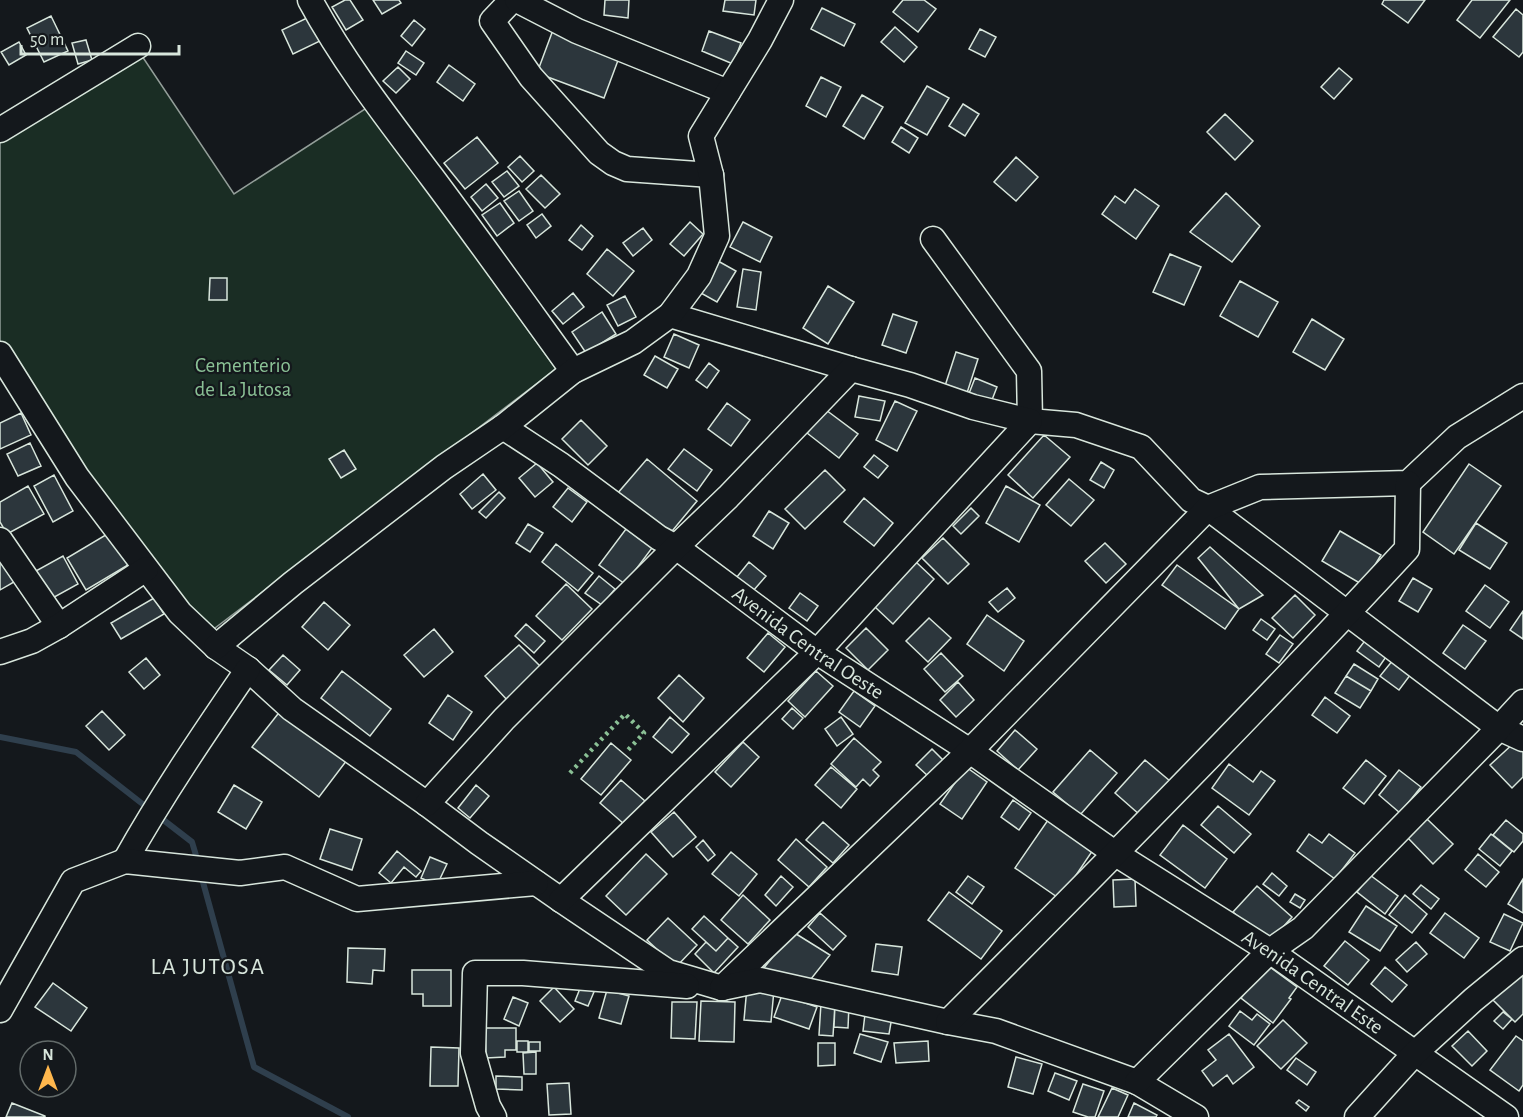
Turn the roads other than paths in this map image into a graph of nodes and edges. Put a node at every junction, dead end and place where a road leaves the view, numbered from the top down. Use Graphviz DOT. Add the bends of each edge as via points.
graph roads {
  1 [pos="310,0"];
  2 [pos="319,0"];
  3 [pos="512,0"];
  4 [pos="517,0"];
  5 [pos="781,0"];
  6 [pos="324,26"];
  7 [pos="138,46"];
  8 [pos="728,92"];
  9 [pos="0,130"];
  10 [pos="711,175"];
  11 [pos="933,239"];
  12 [pos="670,315"];
  13 [pos="0,354"];
  14 [pos="851,369"];
  15 [pos="573,371"];
  16 [pos="1523,396"];
  17 [pos="1030,421"];
  18 [pos="503,427"];
  19 [pos="1408,483"];
  20 [pos="1208,508"];
  21 [pos="0,540"];
  22 [pos="676,547"];
  23 [pos="146,569"];
  24 [pos="1347,614"];
  25 [pos="59,626"];
  26 [pos="216,647"];
  27 [pos="0,652"];
  28 [pos="818,652"];
  29 [pos="248,669"];
  30 [pos="1523,702"];
  31 [pos="1499,728"];
  32 [pos="1523,740"];
  33 [pos="970,751"];
  34 [pos="427,804"];
  35 [pos="1116,854"];
  36 [pos="125,861"];
  37 [pos="536,883"];
  38 [pos="561,900"];
  39 [pos="1270,951"];
  40 [pos="1523,959"];
  41 [pos="722,988"];
  42 [pos="0,1010"];
  43 [pos="948,1022"];
  44 [pos="1415,1053"];
  45 [pos="1137,1082"];
  46 [pos="494,1117"];
  47 [pos="1196,1117"];
  48 [pos="1357,1117"];
  49 [pos="1506,1117"];
  1 -- 6 [label="street"];
  2 -- 6 [label="street"];
  3 -- 10 [label="street" via="492,21 531,77 599,153 627,169"];
  4 -- 8 [label="street" via="577,31"];
  5 -- 8 [label="street"];
  6 -- 15 [label="street"];
  7 -- 9 [label="street"];
  8 -- 10 [label="street" via="701,136"];
  10 -- 12 [label="street" via="717,236 699,276"];
  11 -- 17 [label="street" via="1029,372"];
  12 -- 14 [label="street"];
  12 -- 15 [label="street" via="633,342"];
  13 -- 23 [label="street" via="77,477"];
  14 -- 17 [label="street"];
  14 -- 22 [label="street"];
  15 -- 18 [label="street"];
  16 -- 19 [label="street" via="1457,436"];
  17 -- 20 [label="street" via="1076,425 1141,447 1191,500"];
  17 -- 28 [label="street"];
  18 -- 22 [label="street, Avenida Central Oeste"];
  18 -- 26 [label="street" via="435,474"];
  19 -- 20 [label="street" via="1260,487"];
  19 -- 24 [label="street" via="1407,549"];
  20 -- 24 [label="street"];
  20 -- 33 [label="street"];
  21 -- 25 [label="street"];
  22 -- 28 [label="street, Avenida Central Oeste"];
  22 -- 34 [label="street" via="504,720"];
  23 -- 25 [label="street"];
  23 -- 26 [label="street" via="180,613"];
  24 -- 31 [label="street"];
  24 -- 35 [label="street"];
  25 -- 27 [label="street"];
  26 -- 29 [label="street"];
  28 -- 33 [label="street, Avenida Central Oeste"];
  28 -- 38 [label="street"];
  29 -- 34 [label="street" via="292,709"];
  29 -- 36 [label="street" via="196,744"];
  30 -- 31 [label="street"];
  31 -- 32 [label="street"];
  31 -- 39 [label="street" via="1303,928"];
  33 -- 35 [label="street, Avenida Central Oeste"];
  33 -- 41 [label="street"];
  34 -- 37 [label="street"];
  35 -- 39 [label="street, Avenida Central Este"];
  35 -- 43 [label="street"];
  36 -- 37 [label="street" via="240,873 285,867 357,899"];
  36 -- 42 [label="street" via="73,881"];
  37 -- 38 [label="street"];
  38 -- 41 [label="street" via="668,972"];
  39 -- 44 [label="street, Avenida Central Este"];
  39 -- 45 [label="street"];
  40 -- 44 [label="street"];
  41 -- 43 [label="street" via="760,980"];
  41 -- 46 [label="street" via="475,973 473,1053"];
  43 -- 45 [label="street" via="996,1031"];
  44 -- 48 [label="street"];
  44 -- 49 [label="street, Avenida Central Este"];
  45 -- 47 [label="street"];
}
